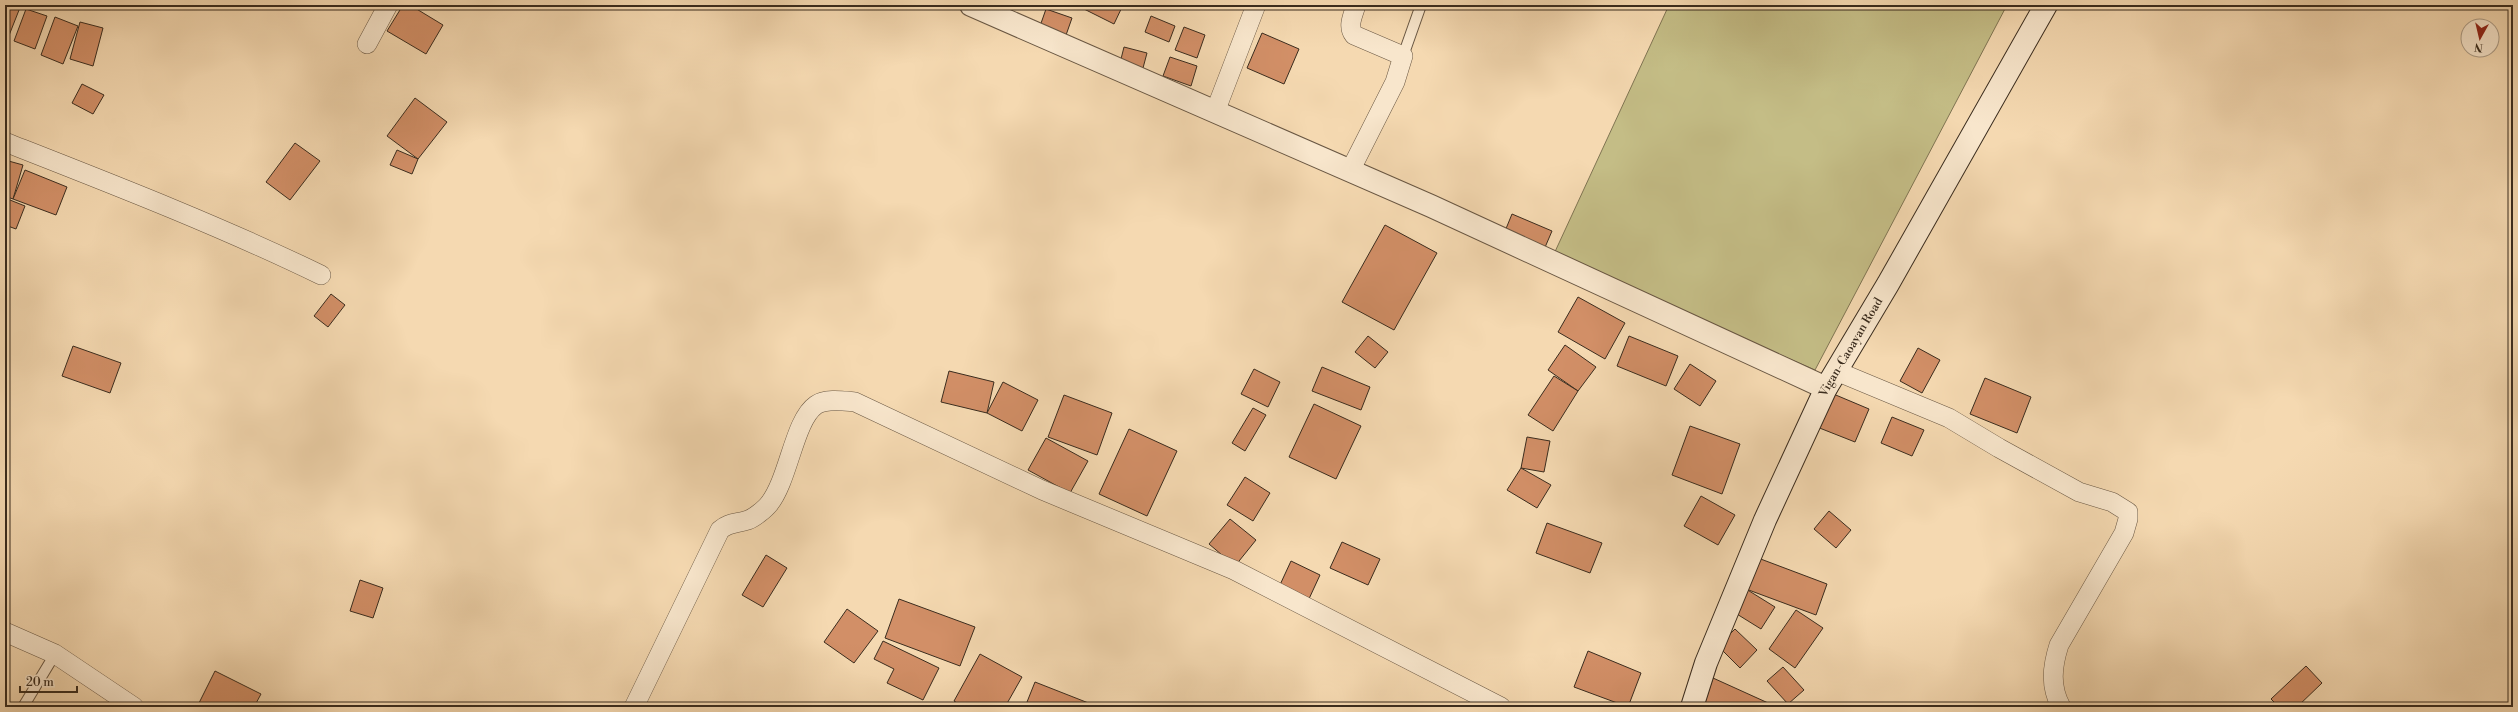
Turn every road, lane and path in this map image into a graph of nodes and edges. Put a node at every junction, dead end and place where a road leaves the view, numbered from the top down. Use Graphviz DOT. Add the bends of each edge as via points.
graph roads {
  1 [pos="388,5"];
  2 [pos="971,5"];
  3 [pos="1256,5"];
  4 [pos="1356,5"];
  5 [pos="1421,5"];
  6 [pos="2046,5"];
  7 [pos="367,44"];
  8 [pos="1403,56"];
  9 [pos="1215,112"];
  10 [pos="5,142"];
  11 [pos="1350,171"];
  12 [pos="321,275"];
  13 [pos="1831,380"];
  14 [pos="5,632"];
  15 [pos="55,654"];
  16 [pos="23,707"];
  17 [pos="134,707"];
  18 [pos="634,707"];
  19 [pos="1501,707"];
  20 [pos="1692,707"];
  21 [pos="2061,707"];
  1 -- 7 [label="street"];
  2 -- 9 [label="street"];
  3 -- 9 [label="street"];
  4 -- 8 [label="street" via="1350,30 1354,35"];
  5 -- 8 [label="lane"];
  6 -- 13 [label="street, Vigan-Caoayan Road"];
  8 -- 11 [label="street" via="1395,82"];
  9 -- 11 [label="street"];
  10 -- 12 [label="street" via="266,248"];
  11 -- 13 [label="street"];
  13 -- 20 [label="street, Vigan-Caoayan Road" via="1765,520 1706,663"];
  13 -- 21 [label="street" via="1949,418 2079,492 2112,502 2128,512 2124,533 2059,645 2052,680"];
  14 -- 15 [label="street"];
  15 -- 16 [label="lane"];
  15 -- 17 [label="street"];
  18 -- 19 [label="street" via="720,530 728,523 748,520 769,504 781,483 805,418 816,404 831,400 855,402 1042,490 1234,570"];
}
